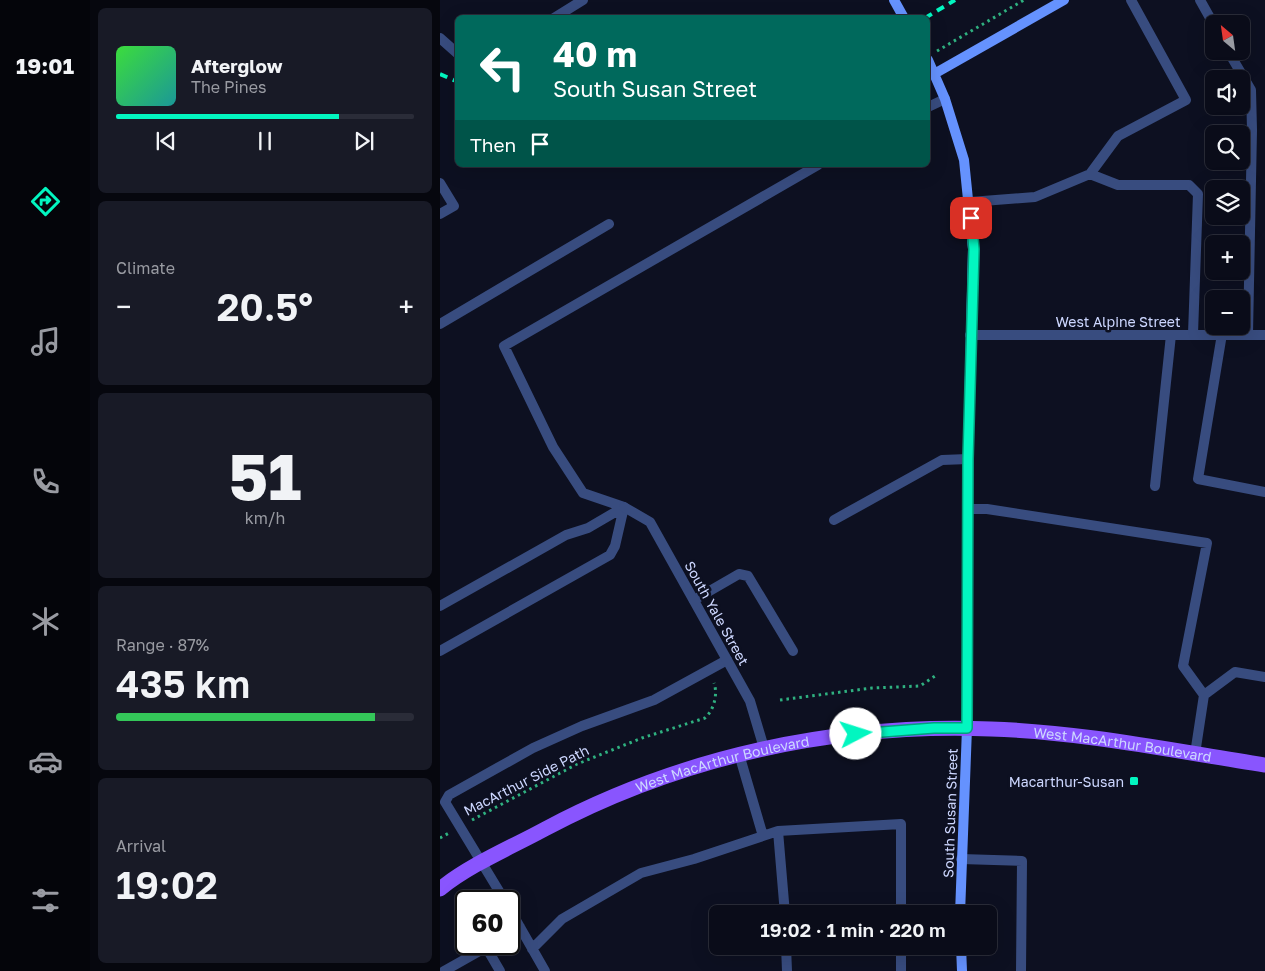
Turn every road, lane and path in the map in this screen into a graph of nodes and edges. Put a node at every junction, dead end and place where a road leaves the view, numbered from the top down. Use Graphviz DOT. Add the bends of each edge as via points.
graph roads {
  1 [pos="583,0"];
  2 [pos="894,0"];
  3 [pos="1024,0"];
  4 [pos="1064,0"];
  5 [pos="1130,0"];
  6 [pos="1200,0"];
  7 [pos="559,15"];
  8 [pos="902,15"];
  9 [pos="1208,15"];
  10 [pos="440,38"];
  11 [pos="455,51"];
  12 [pos="936,52"];
  13 [pos="1233,60"];
  14 [pos="930,65"];
  15 [pos="934,74"];
  16 [pos="945,99"];
  17 [pos="930,106"];
  18 [pos="815,167"];
  19 [pos="1090,174"];
  20 [pos="440,182"];
  21 [pos="970,202"];
  22 [pos="440,214"];
  23 [pos="609,224"];
  24 [pos="1249,290"];
  25 [pos="440,324"];
  26 [pos="1193,334"];
  27 [pos="1205,334"];
  28 [pos="1250,334"];
  29 [pos="1171,335"];
  30 [pos="1222,335"];
  31 [pos="1265,335"];
  32 [pos="970,336"];
  33 [pos="968,459"];
  34 [pos="1154,486"];
  35 [pos="1265,492"];
  36 [pos="624,506"];
  37 [pos="969,509"];
  38 [pos="834,520"];
  39 [pos="694,600"];
  40 [pos="440,606"];
  41 [pos="440,651"];
  42 [pos="793,651"];
  43 [pos="728,660"];
  44 [pos="708,671"];
  45 [pos="936,676"];
  46 [pos="1265,677"];
  47 [pos="1204,695"];
  48 [pos="780,700"];
  49 [pos="967,728"];
  50 [pos="764,748"];
  51 [pos="739,754"];
  52 [pos="1195,754"];
  53 [pos="1265,765"];
  54 [pos="459,827"];
  55 [pos="778,831"];
  56 [pos="763,836"];
  57 [pos="440,838"];
  58 [pos="961,859"];
  59 [pos="482,863"];
  60 [pos="440,886"];
  61 [pos="498,890"];
  62 [pos="784,905"];
  63 [pos="901,905"];
  64 [pos="960,905"];
  65 [pos="520,927"];
  66 [pos="532,949"];
  67 [pos="472,955"];
  68 [pos="493,955"];
  69 [pos="787,955"];
  70 [pos="901,955"];
  71 [pos="961,955"];
  72 [pos="444,971"];
  73 [pos="500,971"];
  74 [pos="545,971"];
  75 [pos="788,971"];
  76 [pos="900,971"];
  77 [pos="962,971"];
  78 [pos="1021,971"];
  1 -- 7 [label="street"];
  2 -- 8 [label="street"];
  3 -- 12 [label="path"];
  4 -- 15 [label="street"];
  5 -- 19 [label="street" via="1186,100 1118,136"];
  6 -- 9 [label="street"];
  10 -- 11 [label="street"];
  13 -- 24 [label="street" via="1251,90"];
  14 -- 15 [label="street, South Susan Street"];
  15 -- 16 [label="street, South Susan Street"];
  16 -- 17 [label="street"];
  16 -- 21 [label="street, South Susan Street" via="964,160"];
  18 -- 36 [label="street, South Yale Street" via="504,346 553,447 583,493"];
  19 -- 21 [label="street" via="1035,197"];
  19 -- 26 [label="street" via="1118,185 1189,185 1198,194"];
  20 -- 22 [label="street" via="454,206"];
  21 -- 32 [label="street, South Susan Street" via="974,249"];
  23 -- 25 [label="street"];
  26 -- 27 [label="street, West Alpine Street"];
  26 -- 29 [label="street, West Alpine Street"];
  28 -- 31 [label="street, West Alpine Street"];
  29 -- 32 [label="street, West Alpine Street"];
  29 -- 34 [label="street"];
  30 -- 35 [label="street" via="1198,479"];
  32 -- 33 [label="street, South Susan Street"];
  33 -- 37 [label="street, South Susan Street"];
  33 -- 38 [label="street" via="942,460"];
  36 -- 39 [label="street, South Yale Street" via="650,522"];
  36 -- 40 [label="street"];
  36 -- 41 [label="street" via="615,546 610,554"];
  37 -- 47 [label="street" via="987,509 1207,543 1184,666"];
  37 -- 49 [label="street, South Susan Street"];
  39 -- 42 [label="street" via="739,574 748,576"];
  39 -- 43 [label="street, South Yale Street"];
  43 -- 44 [label="street"];
  43 -- 50 [label="street, South Yale Street" via="750,701"];
  44 -- 54 [label="path, MacArthur Side Path" via="716,697 708,715 577,764"];
  44 -- 54 [label="street" via="654,700 533,748 449,795 445,802"];
  45 -- 48 [label="path" via="920,686 872,688"];
  46 -- 47 [label="street" via="1235,672"];
  47 -- 52 [label="street"];
  49 -- 50 [label="main road, West MacArthur Boulevard" via="821,737"];
  49 -- 52 [label="main road, West MacArthur Boulevard" via="1100,739"];
  49 -- 58 [label="street, South Susan Street"];
  50 -- 51 [label="main road, West MacArthur Boulevard"];
  51 -- 56 [label="street"];
  51 -- 59 [label="main road, West MacArthur Boulevard" via="633,787"];
  52 -- 53 [label="main road, West MacArthur Boulevard"];
  54 -- 57 [label="path, MacArthur Side Path"];
  54 -- 59 [label="street"];
  55 -- 56 [label="street"];
  55 -- 62 [label="street"];
  55 -- 63 [label="street" via="901,824"];
  56 -- 66 [label="street" via="641,873 562,919"];
  58 -- 64 [label="street, South Susan Street"];
  58 -- 78 [label="street" via="1022,861"];
  59 -- 60 [label="main road, West MacArthur Boulevard"];
  59 -- 61 [label="street"];
  65 -- 66 [label="street"];
  66 -- 74 [label="street"];
  67 -- 72 [label="street"];
  68 -- 73 [label="street"];
  69 -- 75 [label="street"];
  70 -- 76 [label="street"];
  71 -- 77 [label="street"];
}
